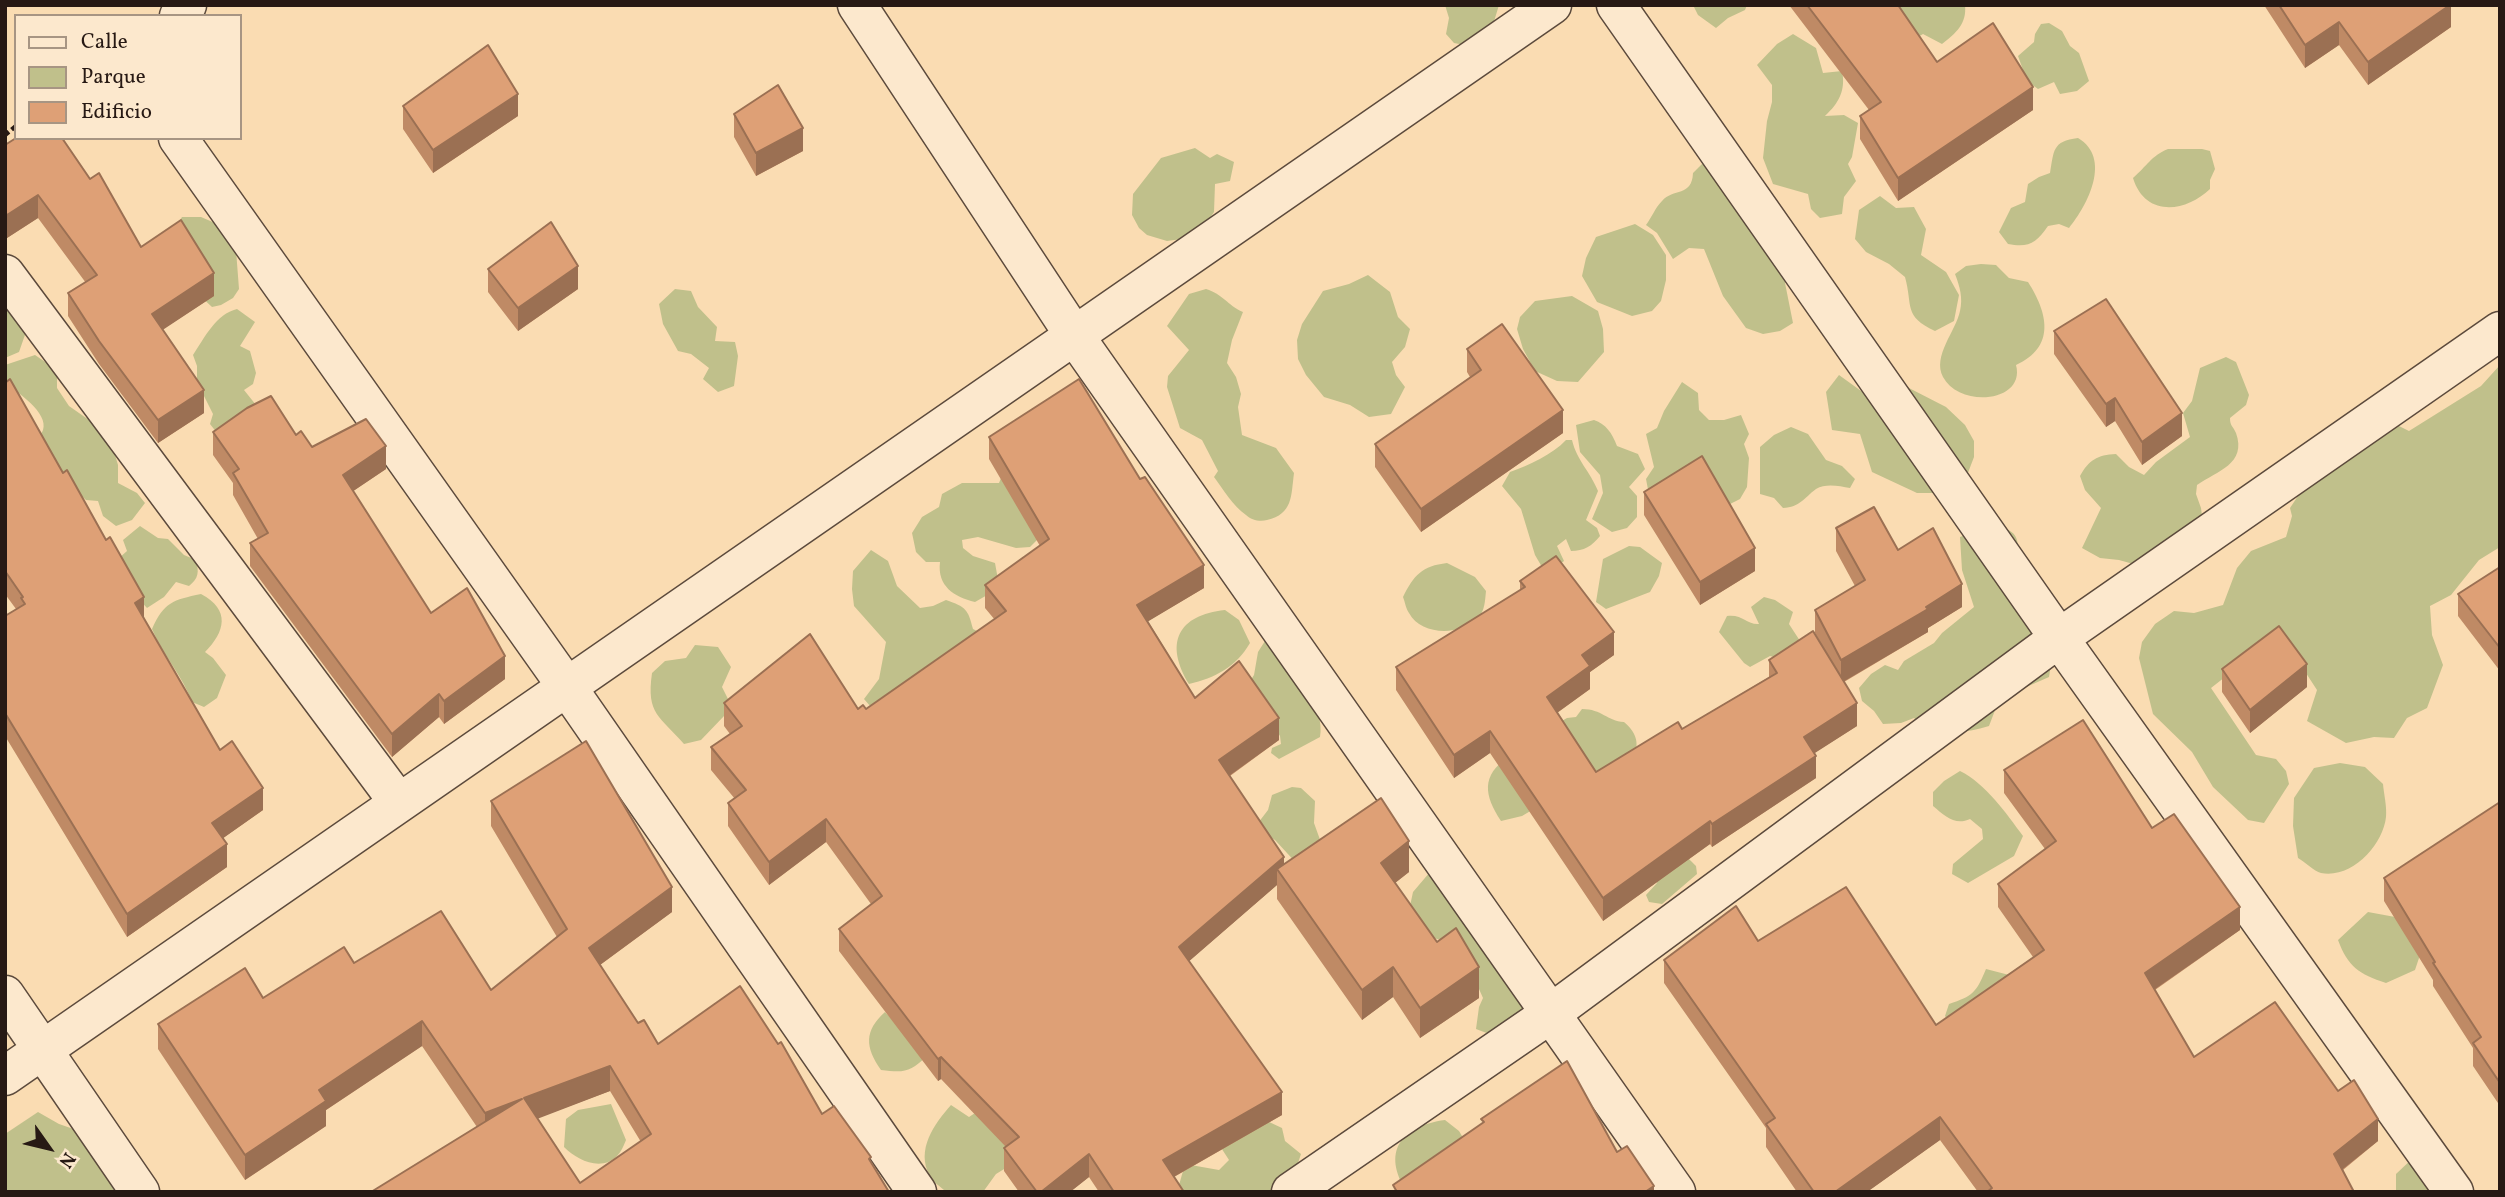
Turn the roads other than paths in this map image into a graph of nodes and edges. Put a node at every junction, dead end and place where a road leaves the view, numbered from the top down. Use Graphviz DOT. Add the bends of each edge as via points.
graph roads {
  1 [pos="857,5"];
  2 [pos="1552,5"];
  3 [pos="1616,5"];
  4 [pos="179,140"];
  5 [pos="5,274"];
  6 [pos="2500,331"];
  7 [pos="1074,335"];
  8 [pos="2059,638"];
  9 [pos="567,687"];
  10 [pos="399,803"];
  11 [pos="5,995"];
  12 [pos="1550,1014"];
  13 [pos="43,1050"];
  14 [pos="5,1076"];
  15 [pos="140,1192"];
  16 [pos="917,1192"];
  17 [pos="1292,1192"];
  18 [pos="1676,1192"];
  19 [pos="2454,1192"];
  1 -- 7 [label="street"];
  2 -- 7 [label="street"];
  3 -- 8 [label="street"];
  4 -- 9 [label="street"];
  5 -- 10 [label="street"];
  6 -- 8 [label="street"];
  7 -- 9 [label="street"];
  7 -- 12 [label="street"];
  8 -- 12 [label="street"];
  8 -- 19 [label="street"];
  9 -- 10 [label="street"];
  9 -- 16 [label="street"];
  10 -- 13 [label="street"];
  11 -- 13 [label="street"];
  12 -- 17 [label="street"];
  12 -- 18 [label="street"];
  13 -- 14 [label="street"];
  13 -- 15 [label="street"];
}
